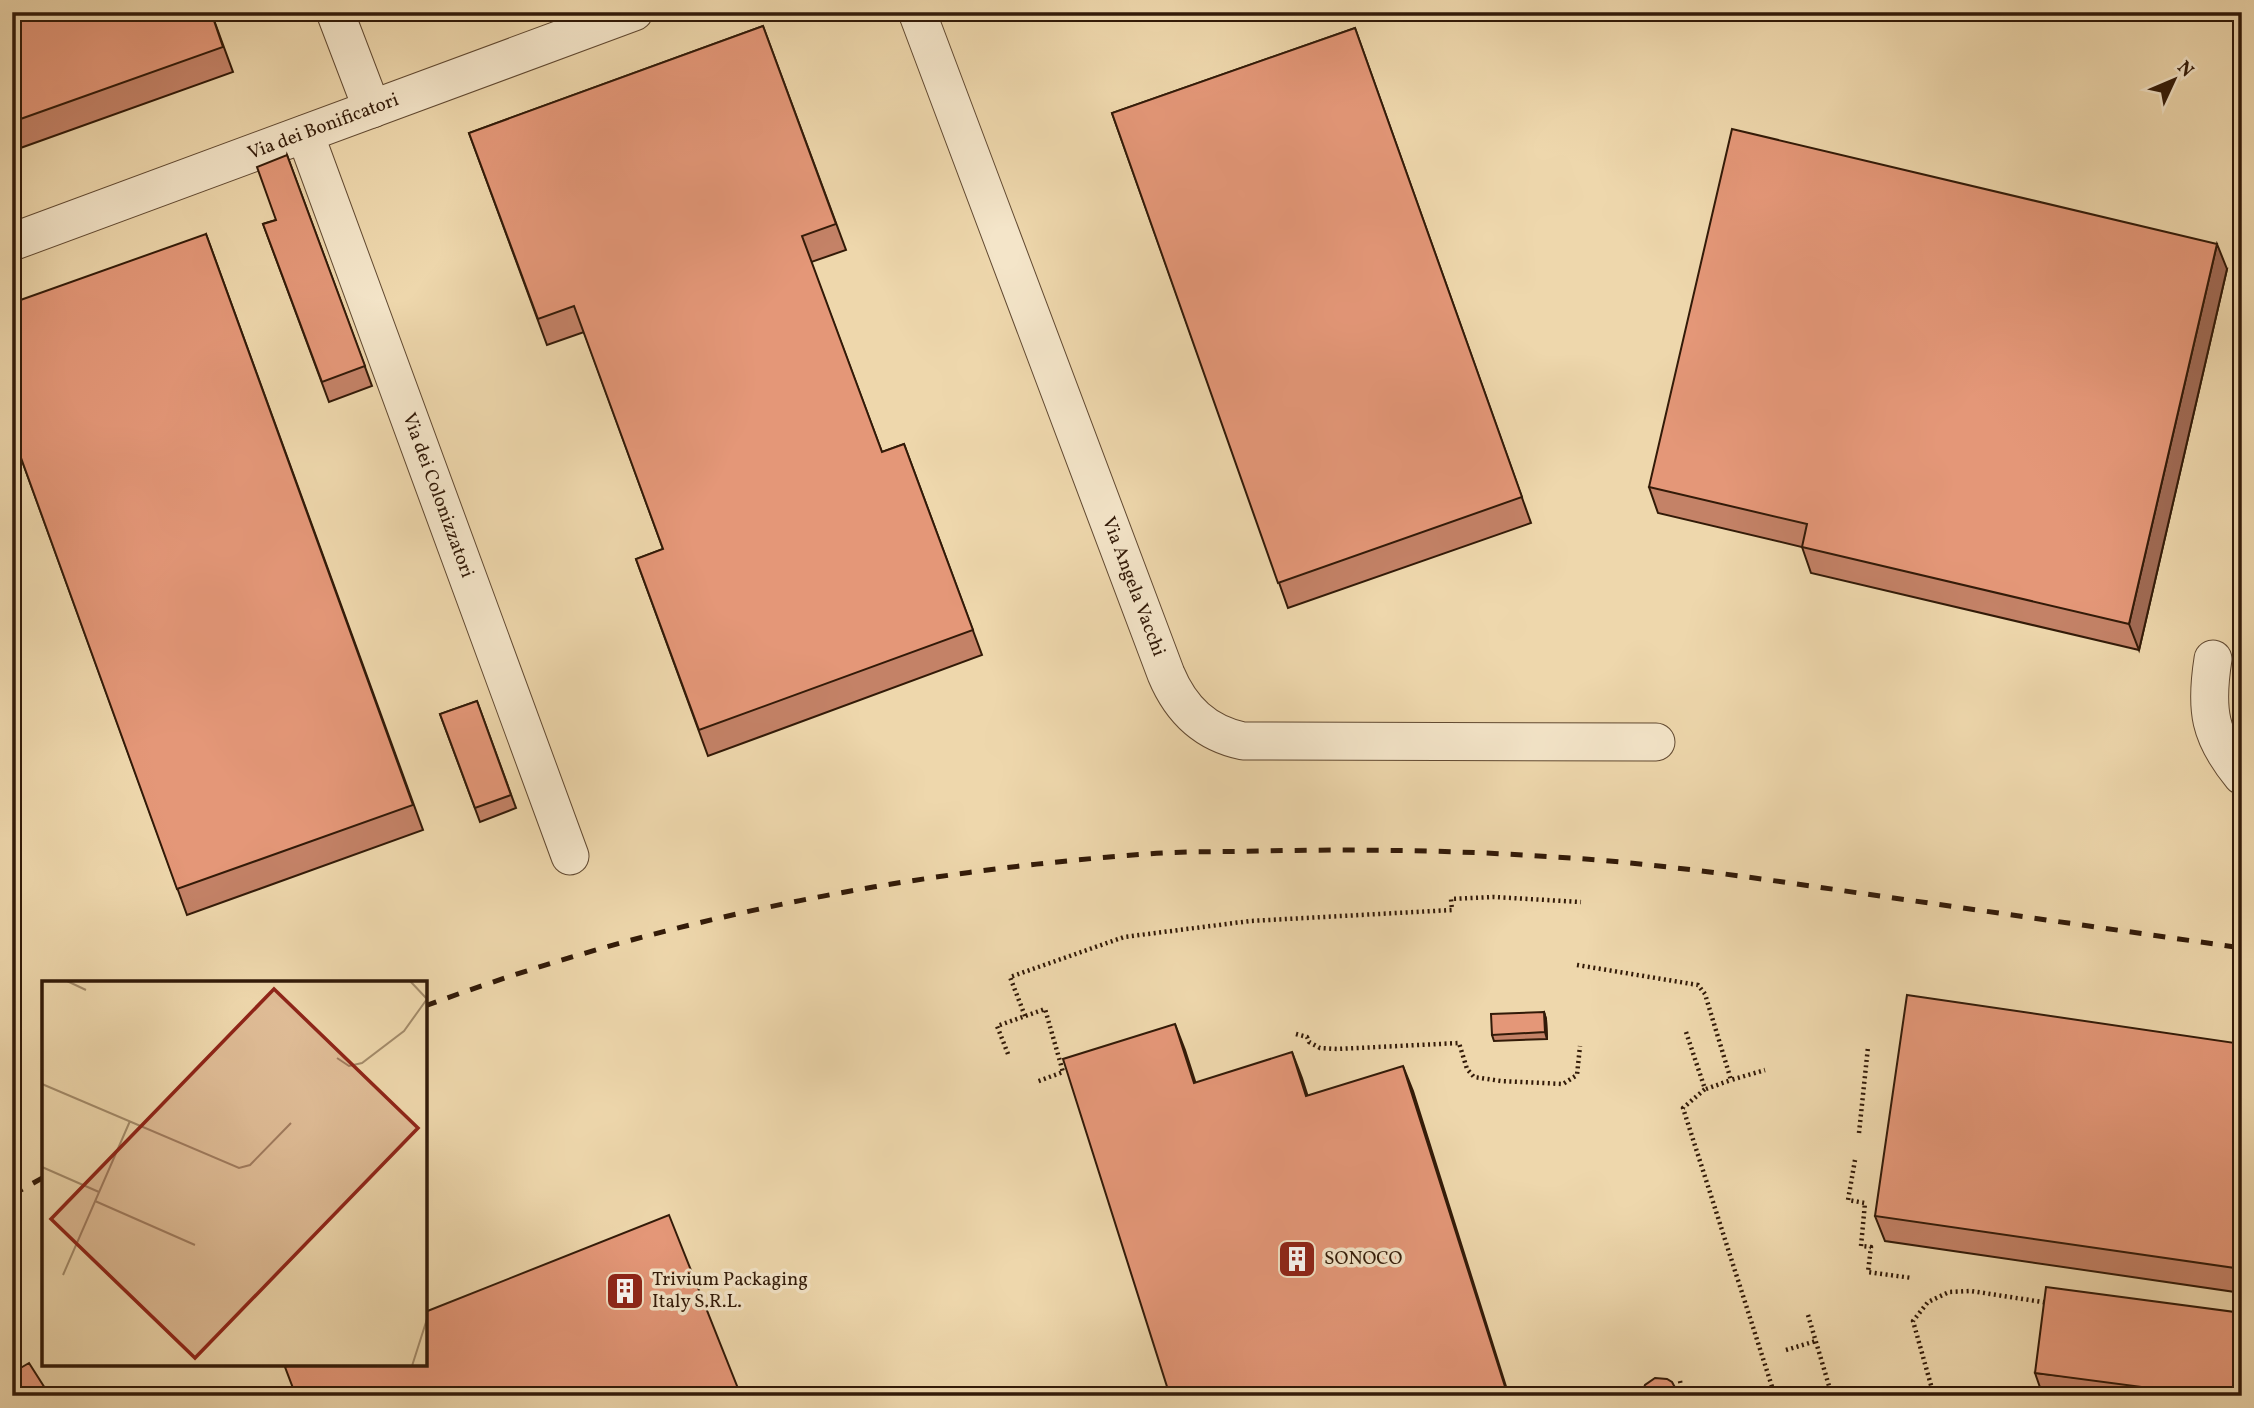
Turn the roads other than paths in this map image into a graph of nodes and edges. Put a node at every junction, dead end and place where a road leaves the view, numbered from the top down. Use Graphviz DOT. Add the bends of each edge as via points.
graph roads {
  1 [pos="335,12"];
  2 [pos="634,12"];
  3 [pos="917,12"];
  4 [pos="372,109"];
  5 [pos="305,134"];
  6 [pos="12,242"];
  7 [pos="2213,659"];
  8 [pos="1656,742"];
  9 [pos="2242,776"];
  10 [pos="570,856"];
  1 -- 4 [label="street"];
  2 -- 4 [label="street, Via dei Bonificatori"];
  3 -- 8 [label="street, Via Angela Vacchi" via="1166,674 1190,713 1214,732 1243,741"];
  4 -- 5 [label="street, Via dei Bonificatori"];
  5 -- 6 [label="street, Via dei Bonificatori"];
  5 -- 10 [label="street, Via dei Colonizzatori"];
  7 -- 9 [label="street" via="2211,723"];
}
